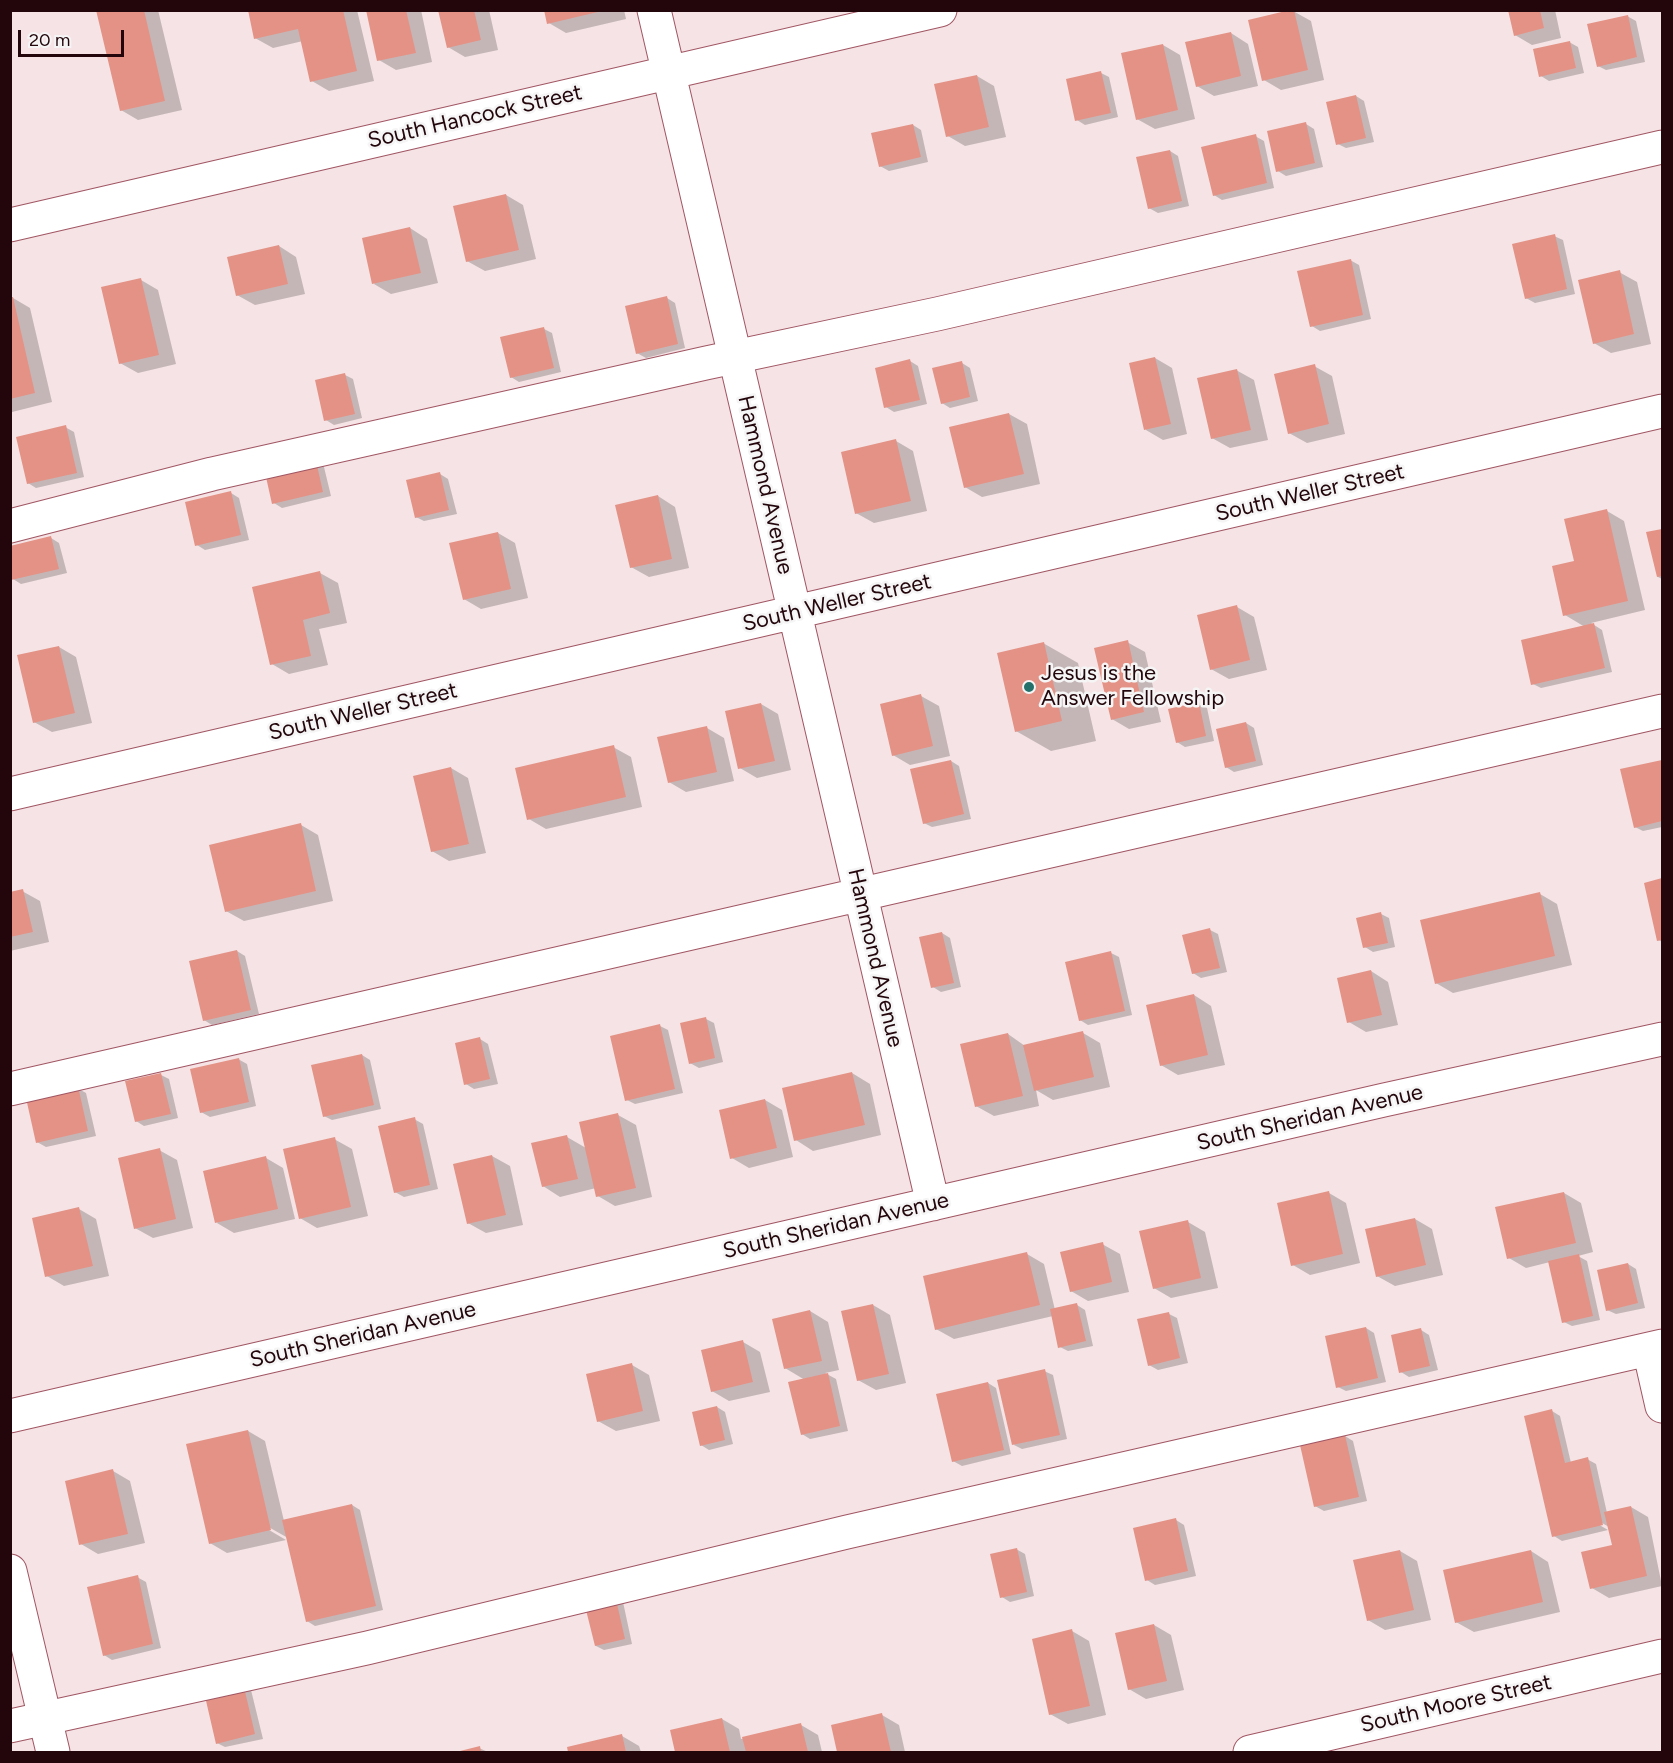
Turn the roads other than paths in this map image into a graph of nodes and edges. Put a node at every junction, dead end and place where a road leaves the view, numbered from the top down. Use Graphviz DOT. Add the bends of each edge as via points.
graph roads {
  1 [pos="654,10"];
  2 [pos="940,10"];
  3 [pos="668,73"];
  4 [pos="1662,147"];
  5 [pos="10,225"];
  6 [pos="734,357"];
  7 [pos="1662,411"];
  8 [pos="10,526"];
  9 [pos="795,613"];
  10 [pos="1662,711"];
  11 [pos="10,794"];
  12 [pos="860,895"];
  13 [pos="1662,1040"];
  14 [pos="10,1089"];
  15 [pos="933,1204"];
  16 [pos="1656,1348"];
  17 [pos="1662,1406"];
  18 [pos="10,1416"];
  19 [pos="10,1571"];
  20 [pos="1662,1656"];
  21 [pos="45,1719"];
  22 [pos="10,1726"];
  23 [pos="53,1752"];
  24 [pos="1250,1752"];
  1 -- 3 [label="street, Hammond Avenue"];
  2 -- 3 [label="street, South Hancock Street"];
  3 -- 5 [label="street, South Hancock Street"];
  3 -- 6 [label="street, Hammond Avenue"];
  4 -- 6 [label="street"];
  6 -- 8 [label="street" via="212,474"];
  6 -- 9 [label="street, Hammond Avenue"];
  7 -- 9 [label="street, South Weller Street"];
  9 -- 11 [label="street, South Weller Street"];
  9 -- 12 [label="street, Hammond Avenue"];
  10 -- 12 [label="street"];
  12 -- 14 [label="street"];
  12 -- 15 [label="street, Hammond Avenue"];
  13 -- 15 [label="street, South Sheridan Avenue"];
  15 -- 18 [label="street, South Sheridan Avenue"];
  16 -- 17 [label="street"];
  16 -- 21 [label="street" via="847,1532 367,1648"];
  19 -- 21 [label="street"];
  20 -- 24 [label="street, South Moore Street"];
  21 -- 22 [label="street"];
  21 -- 23 [label="street"];
}
